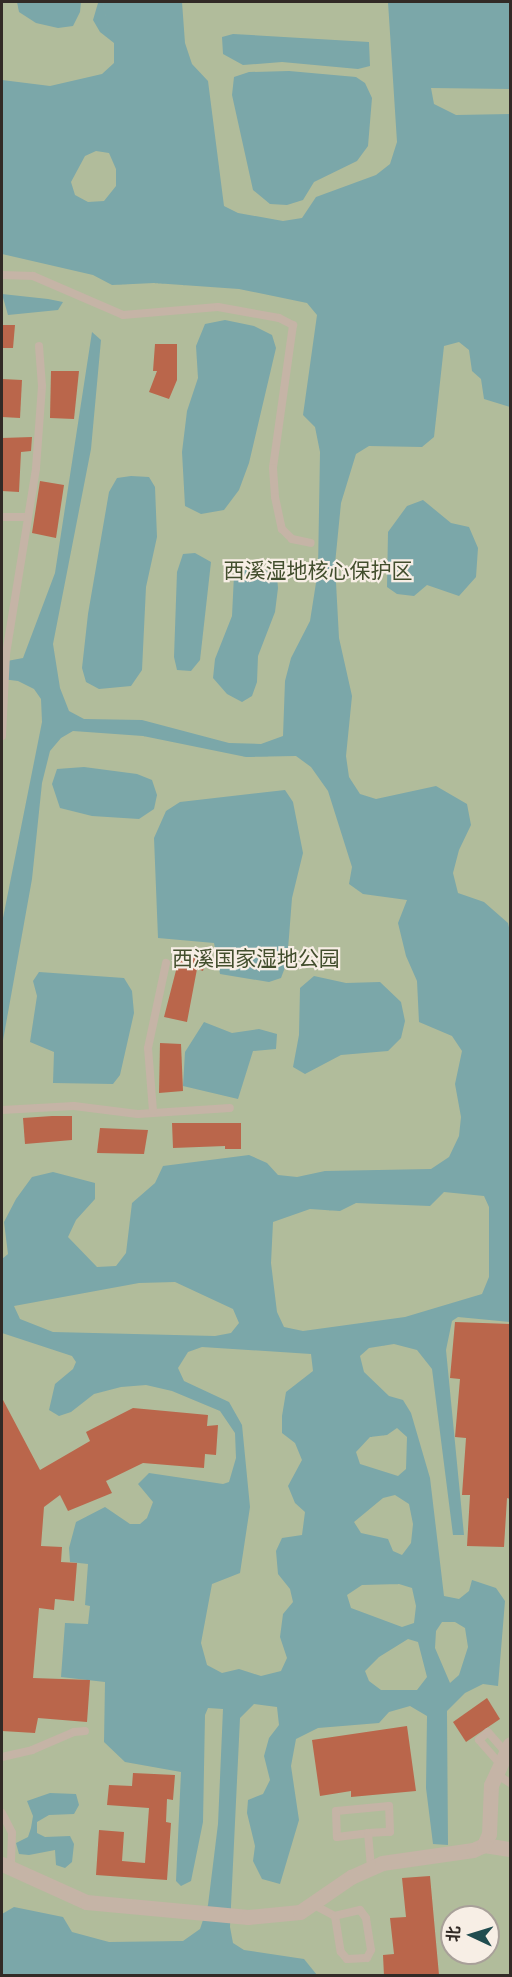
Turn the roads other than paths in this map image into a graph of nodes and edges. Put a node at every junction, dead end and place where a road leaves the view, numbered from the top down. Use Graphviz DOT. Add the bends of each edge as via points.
graph roads {
  1 [pos="2,275"];
  2 [pos="39,346"];
  3 [pos="2,517"];
  4 [pos="28,517"];
  5 [pos="311,543"];
  6 [pos="2,736"];
  7 [pos="166,963"];
  8 [pos="230,1108"];
  9 [pos="2,1110"];
  10 [pos="153,1111"];
  11 [pos="85,1731"];
  12 [pos="2,1757"];
  13 [pos="503,1759"];
  14 [pos="510,1783"];
  15 [pos="2,1813"];
  16 [pos="368,1833"];
  17 [pos="484,1845"];
  18 [pos="510,1846"];
  19 [pos="6,1867"];
  20 [pos="371,1867"];
  21 [pos="314,1905"];
  22 [pos="335,1916"];
  1 -- 5 [label="lane" via="33,276 123,315 218,307 279,318 293,325 273,468 275,497 282,530 292,539"];
  2 -- 4 [label="lane" via="38,439"];
  3 -- 4 [label="lane"];
  4 -- 6 [label="lane" via="6,654"];
  7 -- 10 [label="lane" via="148,1048"];
  8 -- 10 [label="lane"];
  9 -- 10 [label="lane" via="74,1106 138,1114"];
  11 -- 12 [label="lane"];
  13 -- 14 [label="lane"];
  13 -- 17 [label="street" via="491,1785 489,1834"];
  15 -- 19 [label="lane" via="12,1833"];
  16 -- 16 [label="lane" via="337,1837 336,1811 388,1806 390,1832"];
  16 -- 20 [label="lane"];
  17 -- 18 [label="street"];
  17 -- 20 [label="street" via="473,1850 397,1858"];
  19 -- 21 [label="street" via="86,1902 248,1917 300,1912"];
  20 -- 21 [label="street"];
  21 -- 22 [label="lane"];
  22 -- 22 [label="lane" via="341,1952 346,1959 367,1958 371,1950 366,1918 360,1910"];
}
